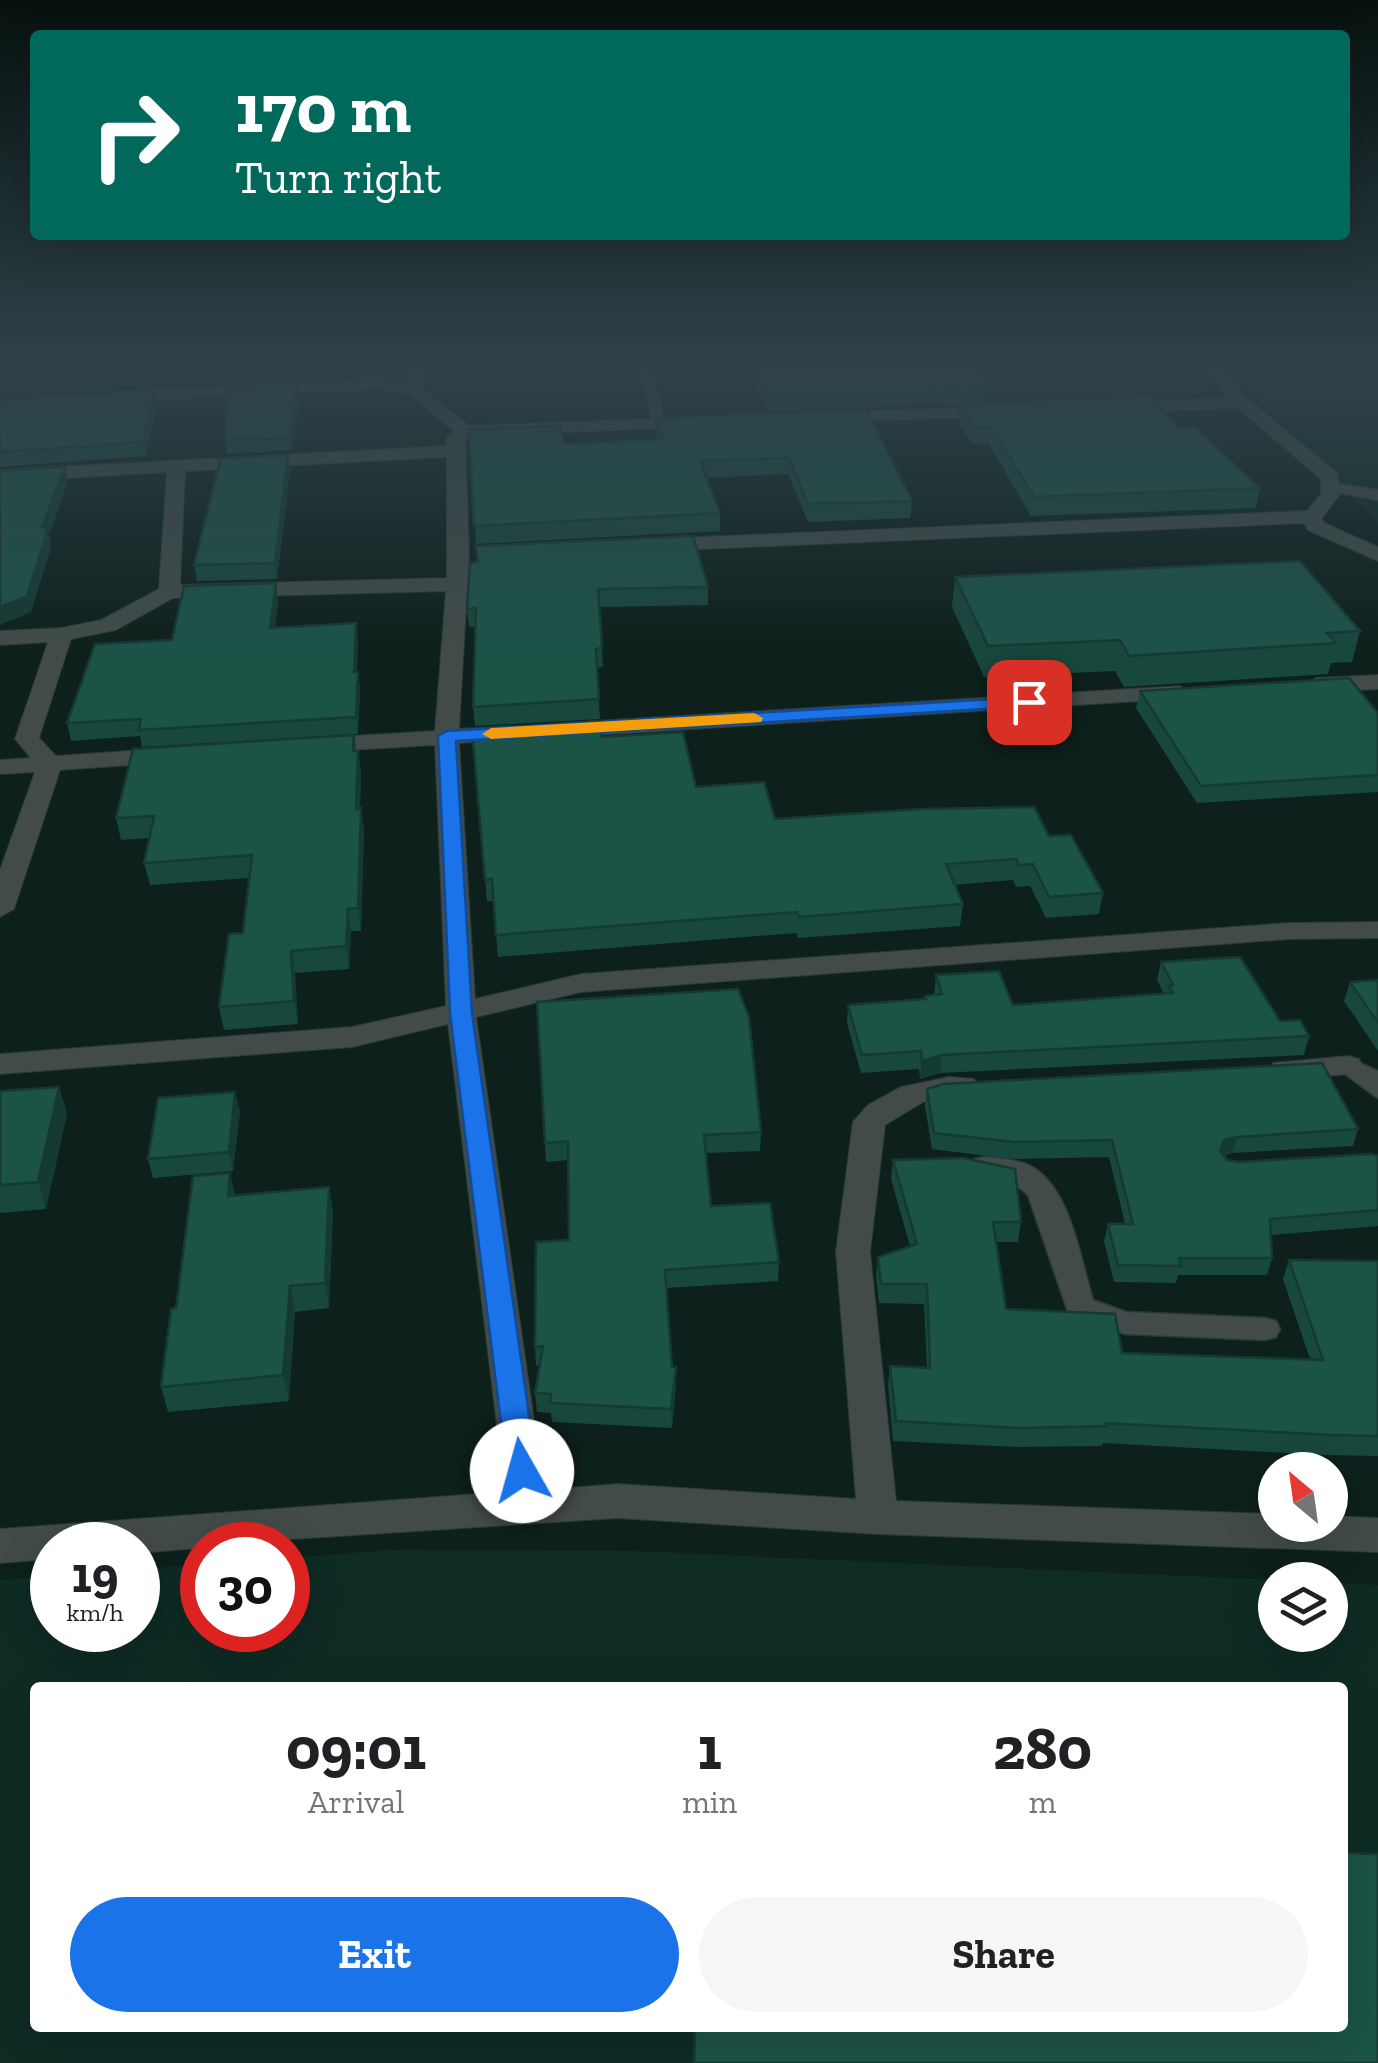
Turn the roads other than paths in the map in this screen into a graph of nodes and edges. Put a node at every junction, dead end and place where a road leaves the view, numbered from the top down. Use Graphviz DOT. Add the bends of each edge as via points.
graph roads {
  1 [pos="226,463"];
  2 [pos="463,463"];
  3 [pos="1314,463"];
  4 [pos="176,468"];
  5 [pos="0,476"];
  6 [pos="1334,488"];
  7 [pos="1378,495"];
  8 [pos="1312,517"];
  9 [pos="638,546"];
  10 [pos="1378,555"];
  11 [pos="457,584"];
  12 [pos="170,592"];
  13 [pos="62,635"];
  14 [pos="0,638"];
  15 [pos="1378,682"];
  16 [pos="1299,686"];
  17 [pos="1200,692"];
  18 [pos="447,736"];
  19 [pos="288,747"];
  20 [pos="189,754"];
  21 [pos="50,764"];
  22 [pos="0,767"];
  23 [pos="0,910"];
  24 [pos="1378,930"];
  25 [pos="461,1013"];
  26 [pos="0,1064"];
  27 [pos="1348,1066"];
  28 [pos="1251,1071"];
  29 [pos="998,1084"];
  30 [pos="1378,1089"];
  31 [pos="962,1166"];
  32 [pos="1265,1330"];
  33 [pos="527,1509"];
  34 [pos="878,1517"];
  35 [pos="1378,1535"];
  36 [pos="0,1546"];
  1 -- 4 [label="street"];
  2 -- 11 [label="street" via="469,553"];
  3 -- 6 [label="street"];
  4 -- 5 [label="street"];
  4 -- 12 [label="street"];
  6 -- 7 [label="lane"];
  6 -- 8 [label="street"];
  8 -- 9 [label="street"];
  8 -- 10 [label="street" via="1324,532"];
  11 -- 12 [label="street"];
  11 -- 18 [label="street"];
  12 -- 13 [label="street" via="108,625"];
  13 -- 14 [label="street"];
  13 -- 21 [label="street" via="26,739"];
  15 -- 16 [label="street"];
  17 -- 18 [label="street"];
  18 -- 19 [label="street"];
  18 -- 25 [label="street"];
  20 -- 21 [label="street"];
  21 -- 22 [label="street"];
  21 -- 23 [label="street"];
  24 -- 25 [label="street" via="582,983"];
  25 -- 26 [label="street" via="352,1037"];
  25 -- 33 [label="street"];
  27 -- 28 [label="street"];
  27 -- 30 [label="lane" via="1366,1073"];
  29 -- 34 [label="street" via="907,1094 869,1122 874,1163 854,1252"];
  31 -- 32 [label="lane" via="1000,1166 1028,1176 1042,1192 1080,1307 1125,1323"];
  33 -- 34 [label="street" via="616,1501"];
  33 -- 36 [label="street"];
  34 -- 35 [label="street"];
}
